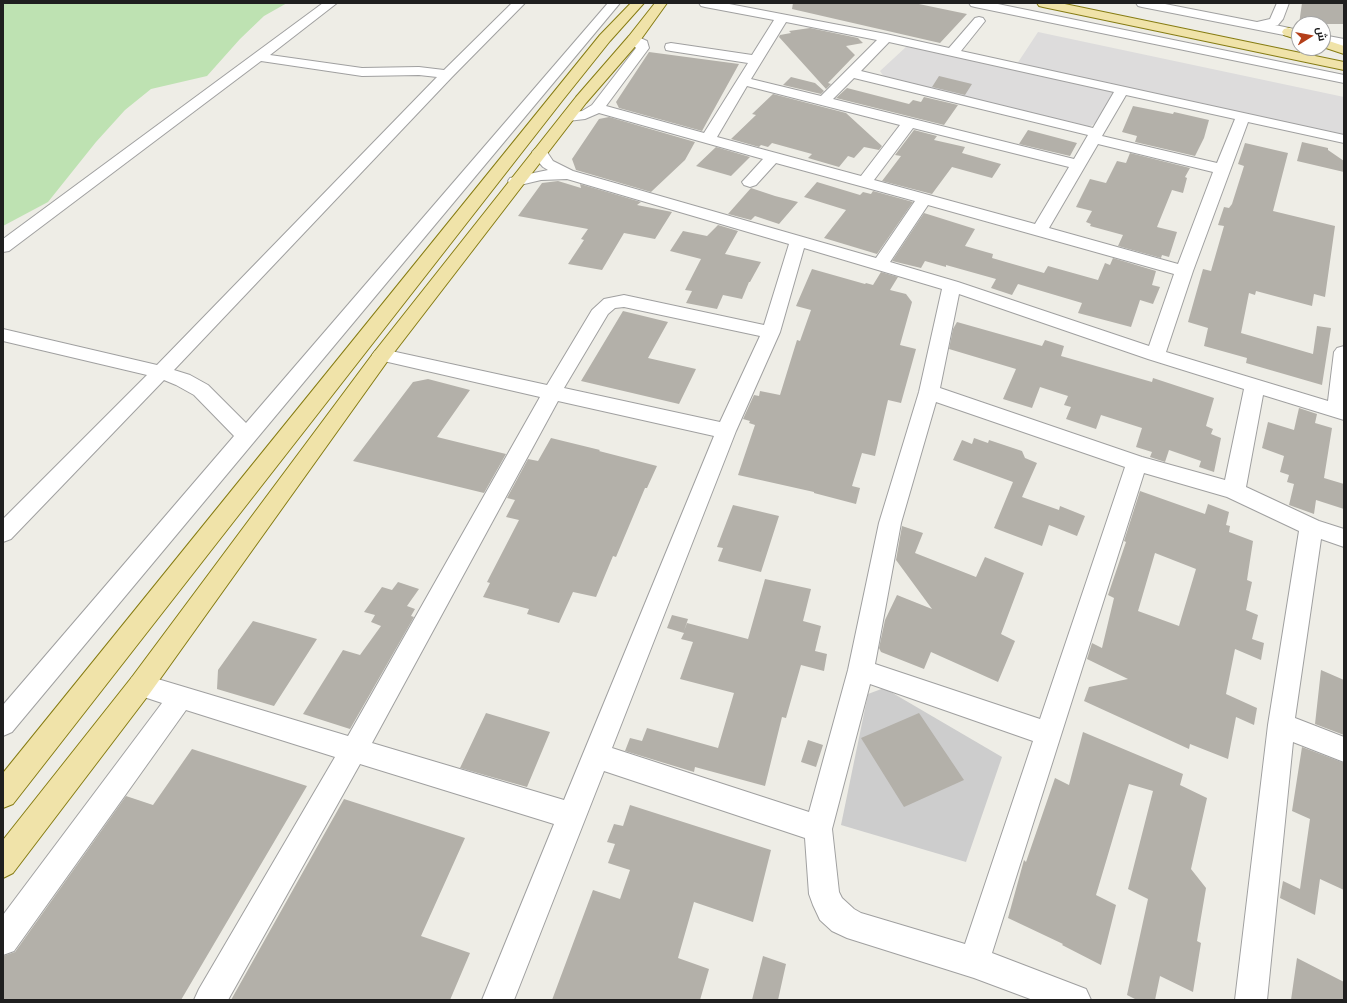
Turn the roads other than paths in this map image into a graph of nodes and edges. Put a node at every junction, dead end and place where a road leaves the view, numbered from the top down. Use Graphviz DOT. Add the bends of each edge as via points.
graph roads {
  1 [pos="331,3"];
  2 [pos="519,3"];
  3 [pos="614,3"];
  4 [pos="638,3"];
  5 [pos="661,3"];
  6 [pos="705,3"];
  7 [pos="975,3"];
  8 [pos="1043,3"];
  9 [pos="1094,3"];
  10 [pos="1142,3"];
  11 [pos="1283,3"];
  12 [pos="782,18"];
  13 [pos="1277,19"];
  14 [pos="979,21"];
  15 [pos="1081,25"];
  16 [pos="1256,26"];
  17 [pos="1160,28"];
  18 [pos="1291,31"];
  19 [pos="1291,33"];
  20 [pos="886,38"];
  21 [pos="634,39"];
  22 [pos="1331,41"];
  23 [pos="1291,43"];
  24 [pos="1344,43"];
  25 [pos="1331,46"];
  26 [pos="671,47"];
  27 [pos="1344,50"];
  28 [pos="1331,51"];
  29 [pos="953,52"];
  30 [pos="1344,54"];
  31 [pos="259,57"];
  32 [pos="756,60"];
  33 [pos="1344,66"];
  34 [pos="851,73"];
  35 [pos="447,74"];
  36 [pos="1344,79"];
  37 [pos="743,81"];
  38 [pos="1122,90"];
  39 [pos="824,101"];
  40 [pos="596,108"];
  41 [pos="1243,116"];
  42 [pos="568,117"];
  43 [pos="910,123"];
  44 [pos="1095,136"];
  45 [pos="708,139"];
  46 [pos="1344,139"];
  47 [pos="540,152"];
  48 [pos="773,157"];
  49 [pos="1078,165"];
  50 [pos="1222,169"];
  51 [pos="568,174"];
  52 [pos="516,181"];
  53 [pos="750,182"];
  54 [pos="865,182"];
  55 [pos="924,199"];
  56 [pos="1039,231"];
  57 [pos="798,241"];
  58 [pos="3,247"];
  59 [pos="880,265"];
  60 [pos="1184,271"];
  61 [pos="952,286"];
  62 [pos="771,332"];
  63 [pos="3,335"];
  64 [pos="1344,352"];
  65 [pos="382,355"];
  66 [pos="1155,355"];
  67 [pos="160,372"];
  68 [pos="1255,386"];
  69 [pos="553,391"];
  70 [pos="929,392"];
  71 [pos="1341,412"];
  72 [pos="726,431"];
  73 [pos="246,436"];
  74 [pos="1137,463"];
  75 [pos="1234,491"];
  76 [pos="1312,527"];
  77 [pos="3,533"];
  78 [pos="1344,538"];
  79 [pos="861,670"];
  80 [pos="141,685"];
  81 [pos="181,697"];
  82 [pos="3,724"];
  83 [pos="1281,725"];
  84 [pos="1049,734"];
  85 [pos="354,750"];
  86 [pos="1344,750"];
  87 [pos="597,756"];
  88 [pos="3,795"];
  89 [pos="571,816"];
  90 [pos="818,829"];
  91 [pos="3,863"];
  92 [pos="3,940"];
  93 [pos="974,962"];
  94 [pos="210,1000"];
  95 [pos="498,1000"];
  96 [pos="1075,1000"];
  97 [pos="1251,1000"];
  1 -- 31 [label="street"];
  2 -- 35 [label="street"];
  3 -- 73 [label="street"];
  4 -- 88 [label="main road" via="605,38"];
  5 -- 21 [label="main road"];
  6 -- 12 [label="street"];
  7 -- 15 [label="street"];
  8 -- 17 [label="main road"];
  9 -- 23 [label="main road"];
  10 -- 16 [label="street"];
  11 -- 13 [label="street"];
  12 -- 20 [label="street"];
  12 -- 32 [label="street"];
  13 -- 16 [label="street" via="1269,24"];
  13 -- 18 [label="street"];
  14 -- 29 [label="street"];
  15 -- 17 [label="main road"];
  15 -- 36 [label="street"];
  16 -- 19 [label="street"];
  17 -- 33 [label="main road"];
  20 -- 29 [label="street"];
  20 -- 34 [label="street"];
  21 -- 40 [label="street" via="642,44 643,48"];
  21 -- 42 [label="main road"];
  22 -- 24 [label="street"];
  25 -- 27 [label="main road"];
  26 -- 32 [label="street"];
  28 -- 30 [label="main road"];
  29 -- 38 [label="street"];
  31 -- 35 [label="street" via="362,72 419,71"];
  31 -- 58 [label="street"];
  32 -- 37 [label="street"];
  34 -- 39 [label="street"];
  34 -- 44 [label="street"];
  35 -- 67 [label="street"];
  37 -- 39 [label="street"];
  37 -- 45 [label="street"];
  38 -- 41 [label="street"];
  38 -- 44 [label="street"];
  39 -- 43 [label="street"];
  40 -- 42 [label="street" via="590,113"];
  40 -- 45 [label="street"];
  41 -- 46 [label="street"];
  41 -- 50 [label="street"];
  42 -- 47 [label="main road"];
  43 -- 49 [label="street"];
  43 -- 54 [label="street"];
  44 -- 49 [label="street"];
  44 -- 50 [label="street"];
  45 -- 48 [label="street"];
  47 -- 51 [label="street" via="548,164"];
  47 -- 52 [label="main road"];
  48 -- 53 [label="street"];
  48 -- 54 [label="street"];
  49 -- 56 [label="street"];
  50 -- 60 [label="street"];
  51 -- 52 [label="street" via="541,175"];
  51 -- 57 [label="street"];
  52 -- 65 [label="main road"];
  54 -- 55 [label="street"];
  55 -- 56 [label="street"];
  55 -- 59 [label="street"];
  56 -- 60 [label="street"];
  57 -- 59 [label="street"];
  57 -- 62 [label="street"];
  59 -- 61 [label="street"];
  60 -- 66 [label="street"];
  61 -- 66 [label="street"];
  61 -- 70 [label="street"];
  62 -- 69 [label="street" via="624,301 610,303 602,310"];
  62 -- 72 [label="street"];
  63 -- 67 [label="street"];
  64 -- 71 [label="street"];
  65 -- 69 [label="street"];
  65 -- 80 [label="main road"];
  66 -- 68 [label="street"];
  67 -- 73 [label="street" via="201,390"];
  67 -- 77 [label="street"];
  68 -- 71 [label="street"];
  68 -- 75 [label="street"];
  69 -- 72 [label="street"];
  69 -- 85 [label="street"];
  70 -- 74 [label="street"];
  70 -- 79 [label="street" via="890,523"];
  72 -- 87 [label="street"];
  73 -- 82 [label="street"];
  74 -- 75 [label="street"];
  74 -- 84 [label="street"];
  75 -- 76 [label="street"];
  76 -- 78 [label="street"];
  76 -- 83 [label="street"];
  79 -- 84 [label="street"];
  79 -- 90 [label="street"];
  80 -- 81 [label="street"];
  80 -- 91 [label="main road"];
  81 -- 85 [label="street"];
  81 -- 92 [label="street"];
  83 -- 86 [label="street"];
  83 -- 97 [label="street"];
  84 -- 93 [label="street"];
  85 -- 89 [label="street"];
  85 -- 94 [label="street"];
  87 -- 89 [label="street"];
  87 -- 90 [label="street"];
  89 -- 95 [label="street"];
  90 -- 93 [label="street" via="824,894 831,909 843,920 858,927"];
  93 -- 96 [label="street"];
}
